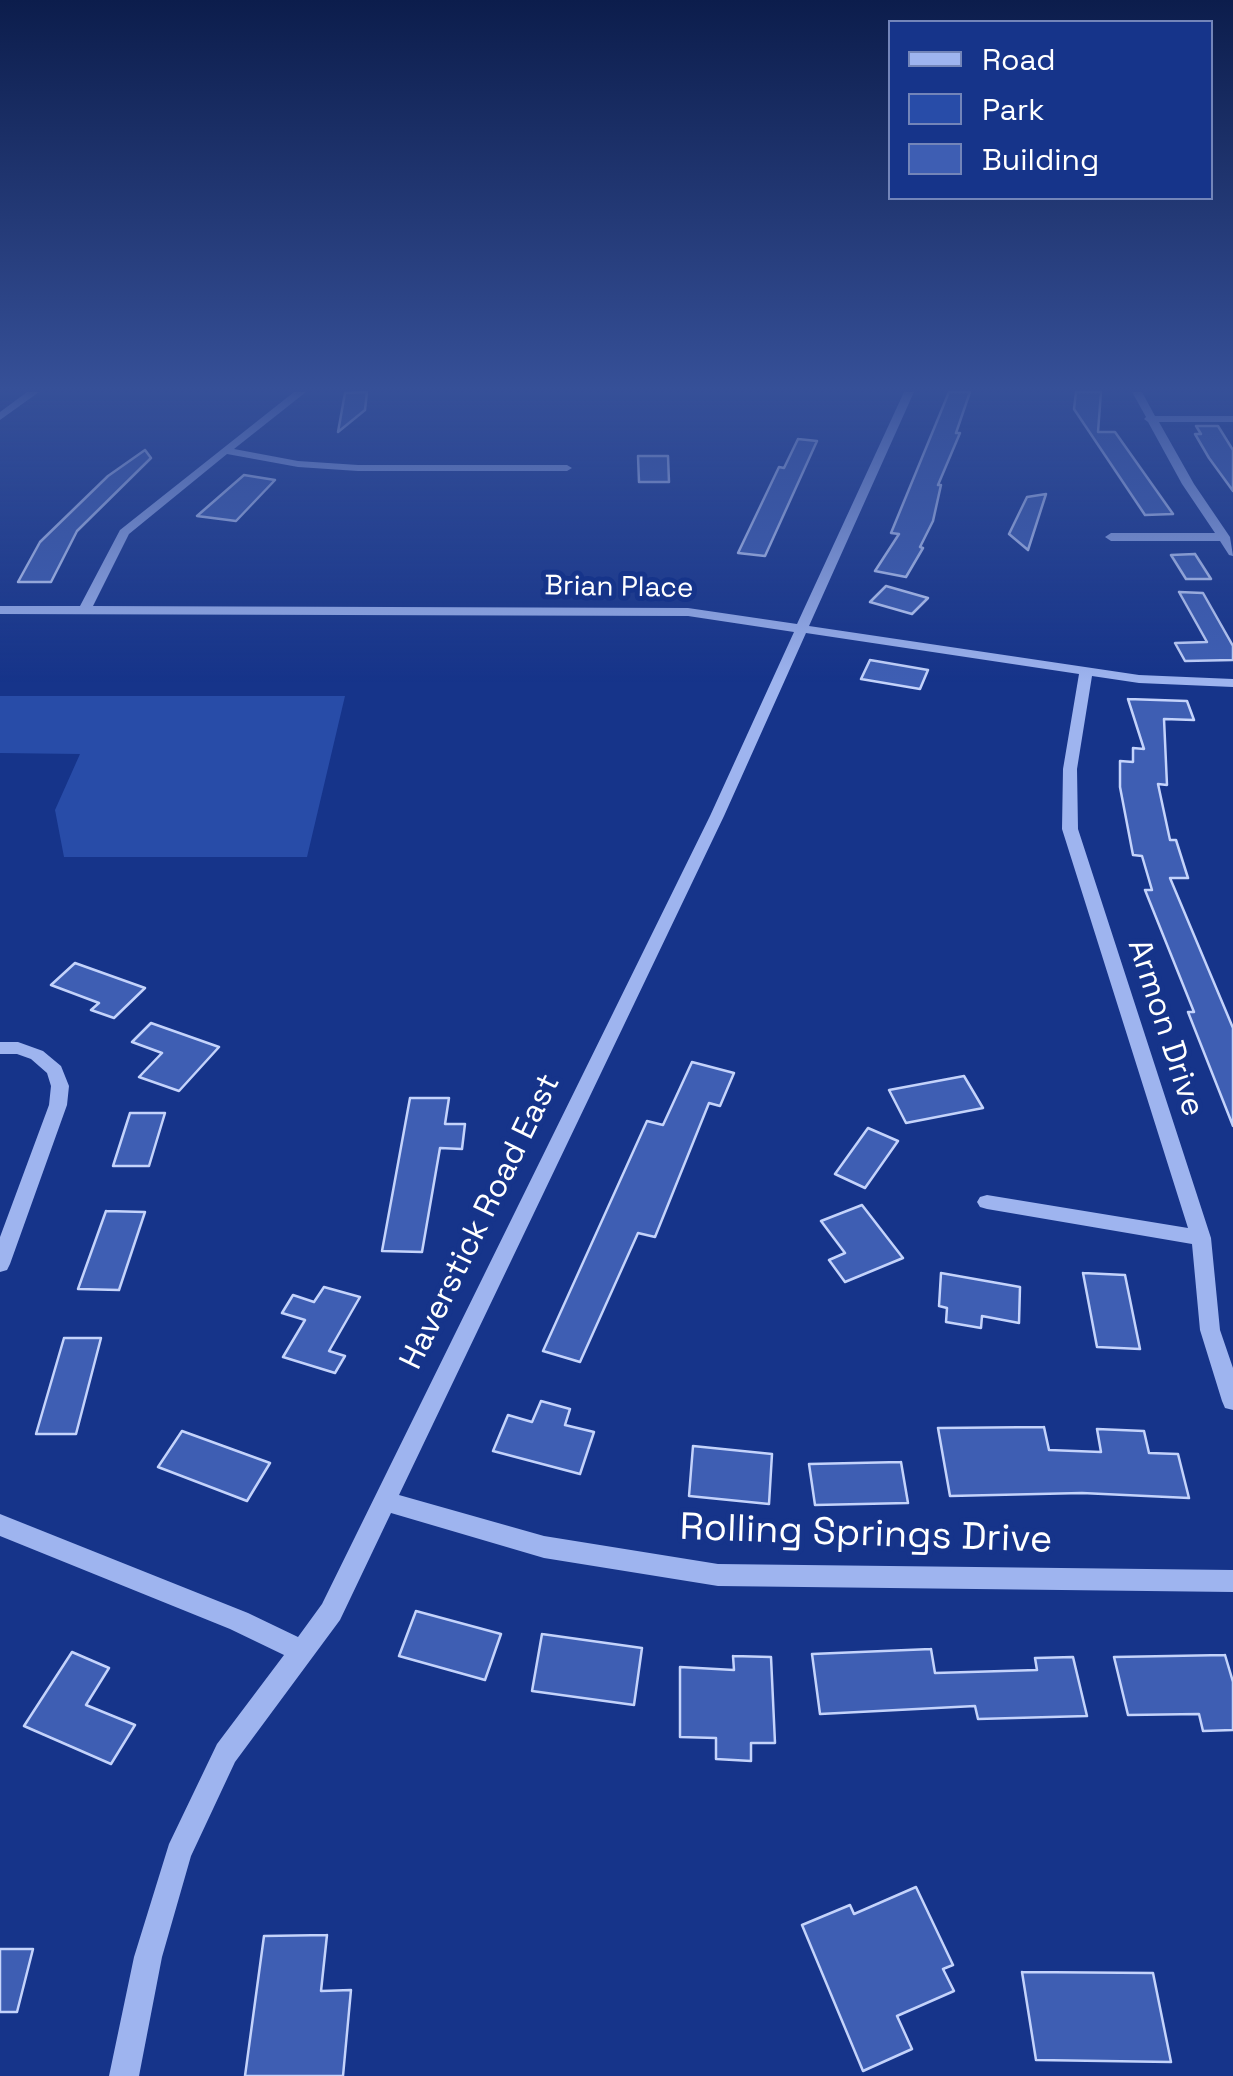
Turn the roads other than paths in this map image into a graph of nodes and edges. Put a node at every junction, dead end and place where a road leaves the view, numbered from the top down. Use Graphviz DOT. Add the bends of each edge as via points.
graph roads {
  1 [pos="174,489"];
  2 [pos="866,489"];
  3 [pos="1193,489"];
  4 [pos="1111,537"];
  5 [pos="1224,537"];
  6 [pos="1233,552"];
  7 [pos="0,610"];
  8 [pos="84,610"];
  9 [pos="805,629"];
  10 [pos="1086,671"];
  11 [pos="1233,683"];
  12 [pos="0,1048"];
  13 [pos="987,1202"];
  14 [pos="1200,1238"];
  15 [pos="0,1264"];
  16 [pos="1233,1401"];
  17 [pos="384,1501"];
  18 [pos="0,1524"];
  19 [pos="1233,1580"];
  20 [pos="303,1652"];
  21 [pos="124,2076"];
  1 -- 8 [label="street" via="124,532"];
  2 -- 9 [label="street, Haverstick Road East"];
  3 -- 5 [label="street"];
  4 -- 5 [label="street"];
  5 -- 6 [label="street"];
  7 -- 8 [label="street, Brian Place"];
  8 -- 9 [label="street, Brian Place" via="688,612"];
  9 -- 10 [label="street, Brian Place"];
  9 -- 17 [label="street, Haverstick Road East"];
  10 -- 11 [label="street, Brian Place"];
  10 -- 14 [label="street, Armon Drive" via="1070,769 1070,829"];
  12 -- 15 [label="street" via="37,1055 56,1070 60,1086"];
  13 -- 14 [label="street"];
  14 -- 16 [label="street, Armon Drive" via="1210,1330"];
  17 -- 19 [label="street, Rolling Springs Drive" via="544,1548 718,1575"];
  17 -- 20 [label="street, Haverstick Road East" via="331,1612"];
  18 -- 20 [label="street"];
  20 -- 21 [label="street, Haverstick Road East" via="226,1753 178,1853"];
}
